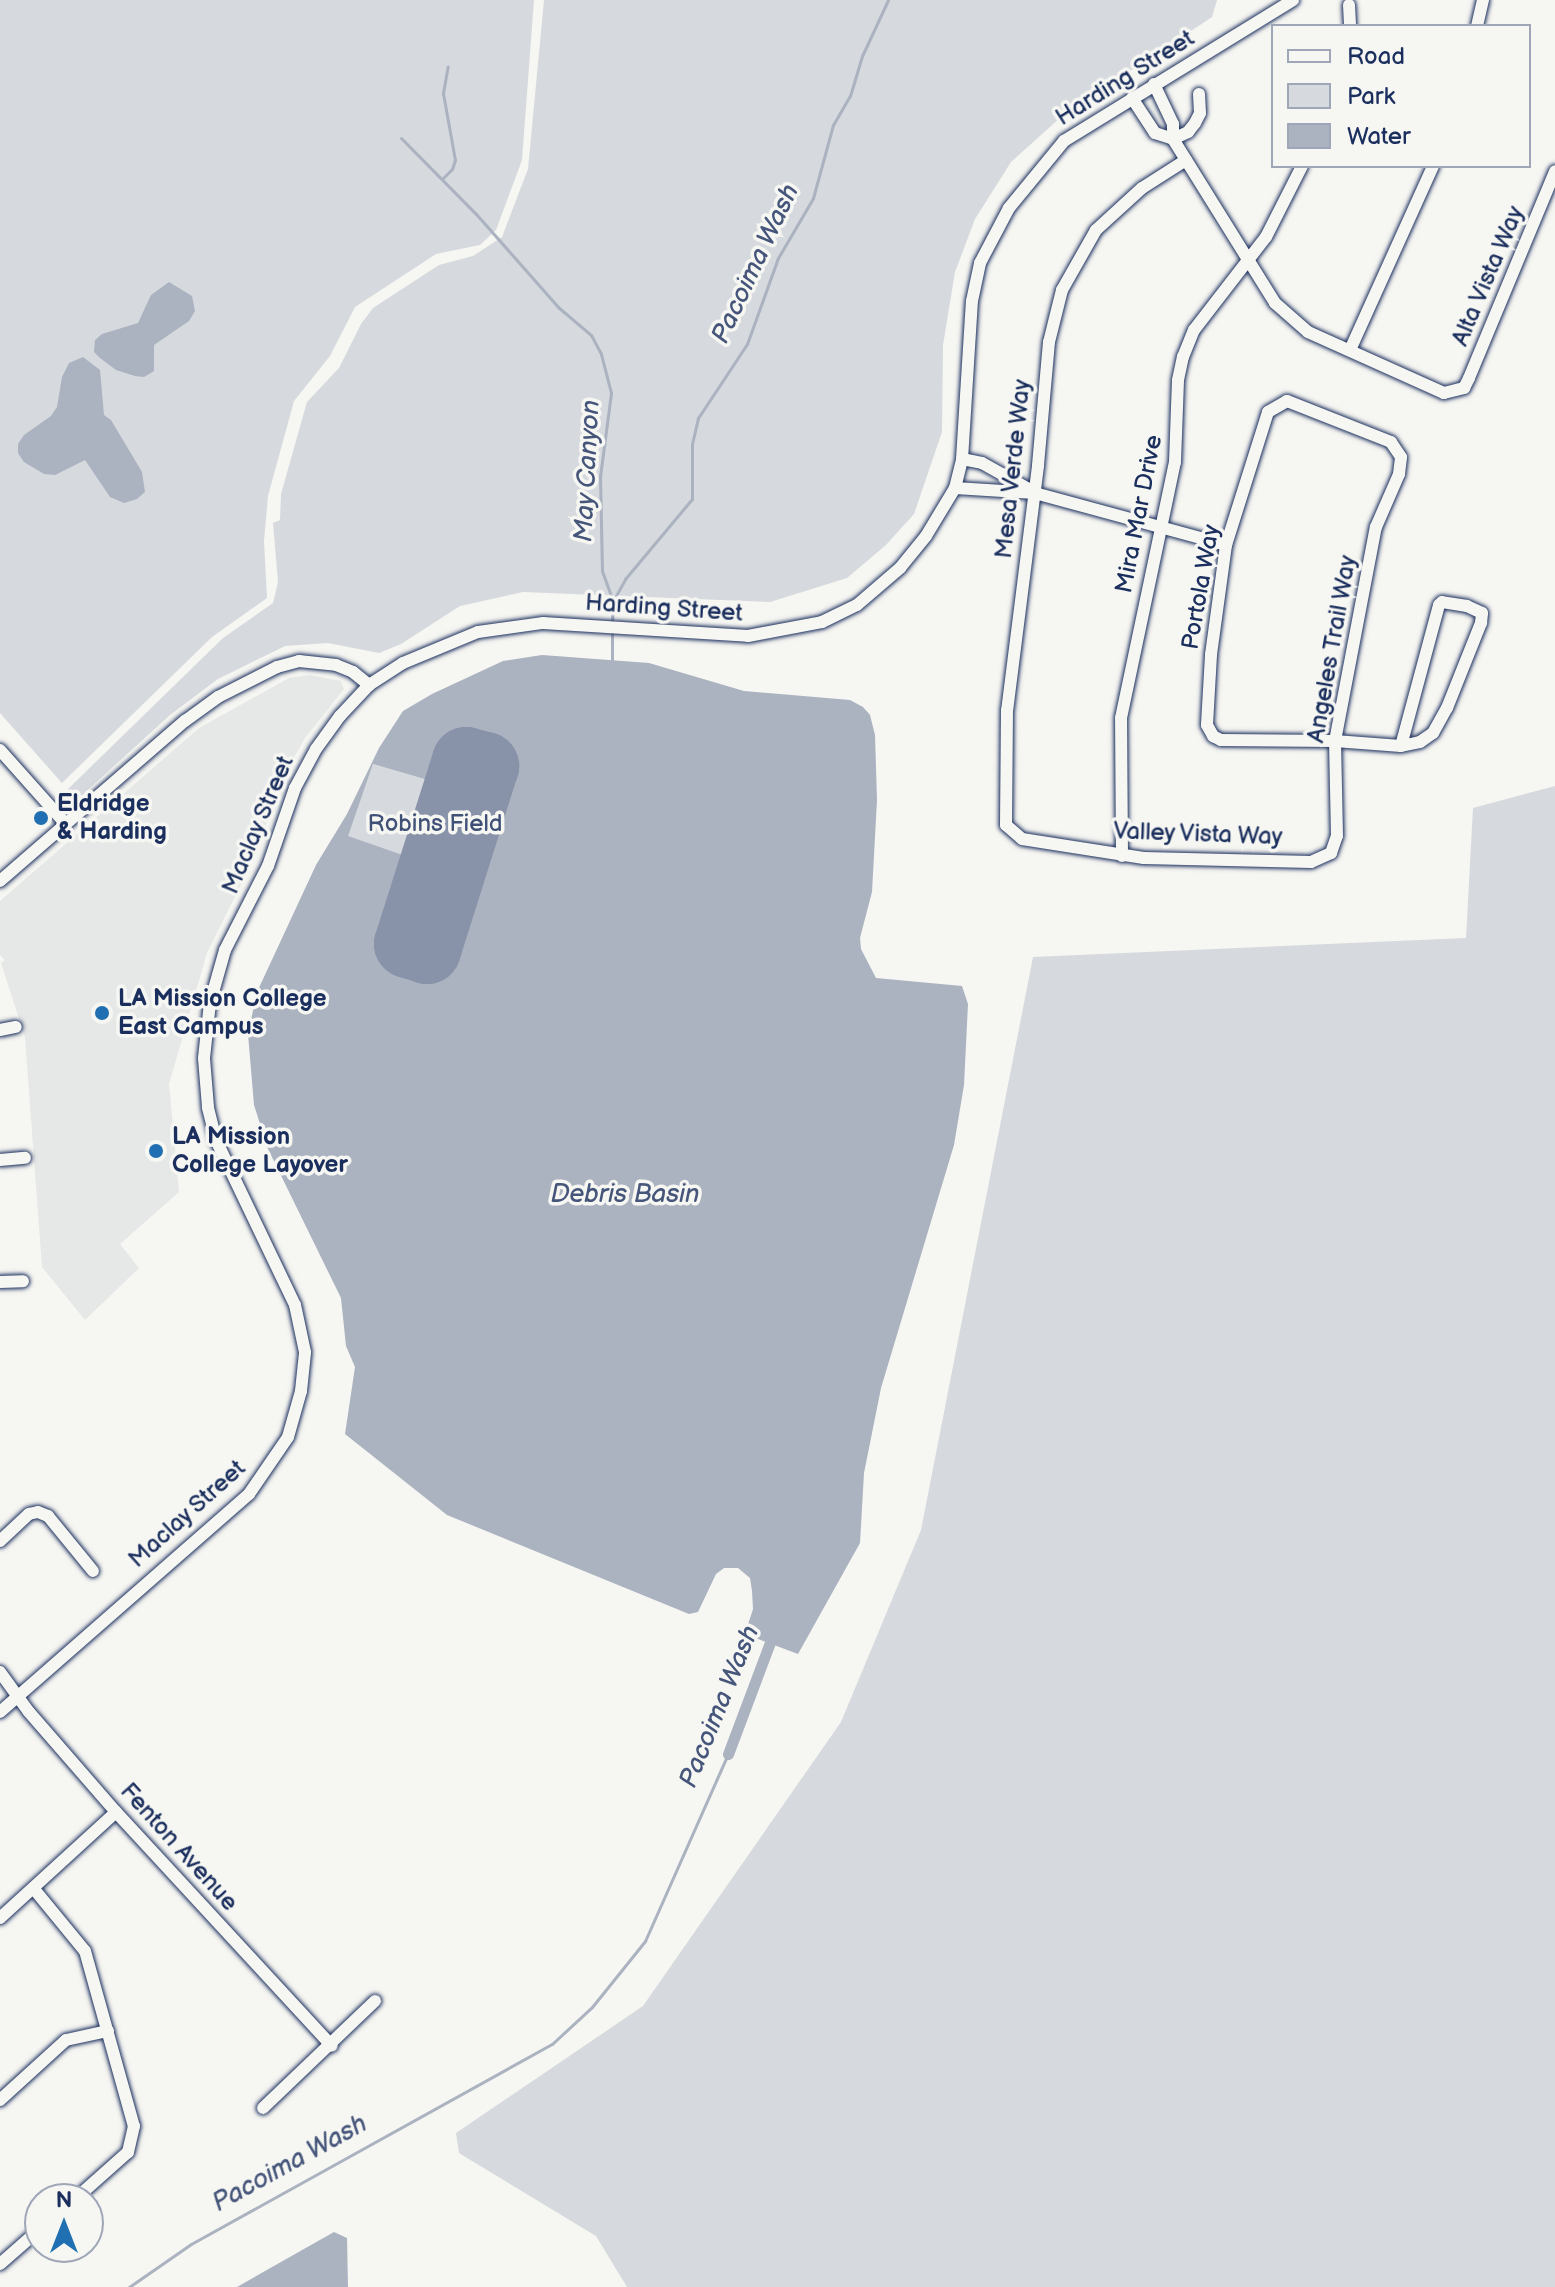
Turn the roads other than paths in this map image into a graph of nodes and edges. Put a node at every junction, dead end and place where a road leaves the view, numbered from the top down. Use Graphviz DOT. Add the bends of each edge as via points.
graph roads {
  1 [pos="1293,0"];
  2 [pos="1483,0"];
  3 [pos="1349,5"];
  4 [pos="1350,24"];
  5 [pos="1477,24"];
  6 [pos="1154,84"];
  7 [pos="1199,94"];
  8 [pos="1132,98"];
  9 [pos="1173,139"];
  10 [pos="1186,160"];
  11 [pos="1301,168"];
  12 [pos="1432,168"];
  13 [pos="1555,171"];
  14 [pos="1246,260"];
  15 [pos="1350,350"];
  16 [pos="1277,405"];
  17 [pos="962,459"];
  18 [pos="955,488"];
  19 [pos="1035,493"];
  20 [pos="1161,527"];
  21 [pos="1226,545"];
  22 [pos="369,685"];
  23 [pos="1335,741"];
  24 [pos="1401,746"];
  25 [pos="0,750"];
  26 [pos="65,823"];
  27 [pos="1015,834"];
  28 [pos="1331,853"];
  29 [pos="1122,856"];
  30 [pos="0,881"];
  31 [pos="16,1027"];
  32 [pos="0,1030"];
  33 [pos="25,1158"];
  34 [pos="0,1160"];
  35 [pos="23,1281"];
  36 [pos="0,1282"];
  37 [pos="0,1541"];
  38 [pos="93,1571"];
  39 [pos="0,1672"];
  40 [pos="19,1693"];
  41 [pos="0,1712"];
  42 [pos="116,1812"];
  43 [pos="34,1889"];
  44 [pos="0,1918"];
  45 [pos="375,2001"];
  46 [pos="108,2031"];
  47 [pos="332,2046"];
  48 [pos="0,2100"];
  49 [pos="263,2108"];
  50 [pos="93,2183"];
  51 [pos="24,2243"];
  52 [pos="0,2264"];
  1 -- 6 [label="street, Harding Street"];
  2 -- 5 [label="street"];
  3 -- 4 [label="street"];
  6 -- 8 [label="street, Harding Street"];
  6 -- 9 [label="street" via="1173,124"];
  7 -- 9 [label="street" via="1195,123"];
  8 -- 9 [label="street" via="1155,133"];
  8 -- 17 [label="street, Harding Street" via="1064,141 1016,198 991,239 972,301"];
  9 -- 10 [label="street"];
  10 -- 14 [label="street"];
  10 -- 19 [label="street, Mesa Verde Way" via="1111,214 1072,268 1049,342"];
  11 -- 14 [label="street, Mira Mar Drive" via="1266,237"];
  12 -- 15 [label="street"];
  13 -- 15 [label="street, Alta Vista Way" via="1464,388 1444,393"];
  14 -- 15 [label="street" via="1293,321"];
  14 -- 20 [label="street, Mira Mar Drive" via="1194,330 1183,357 1175,462"];
  16 -- 21 [label="street, Portola Way" via="1268,412"];
  16 -- 23 [label="street, Angeles Trail Way" via="1300,403 1391,442 1401,457 1376,527"];
  17 -- 18 [label="street, Harding Street"];
  17 -- 19 [label="street" via="982,463"];
  18 -- 19 [label="street"];
  18 -- 22 [label="street, Harding Street" via="900,568 857,605 822,622 748,636 543,623 478,632 424,652"];
  19 -- 20 [label="street"];
  19 -- 27 [label="street, Mesa Verde Way" via="1007,710 1005,817"];
  20 -- 21 [label="street"];
  20 -- 29 [label="street, Mira Mar Drive" via="1121,718"];
  21 -- 23 [label="street, Portola Way" via="1207,702 1213,736"];
  22 -- 26 [label="street" via="353,672 318,661 277,667 207,705"];
  22 -- 40 [label="street, Maclay Street" via="316,749 295,788 268,866 225,950 210,1003 204,1058 216,1140 295,1305 305,1352 288,1437 249,1494"];
  23 -- 24 [label="street"];
  23 -- 28 [label="street, Angeles Trail Way" via="1337,836"];
  24 -- 24 [label="street" via="1439,605 1467,606 1482,613 1433,733"];
  25 -- 26 [label="street"];
  26 -- 30 [label="street"];
  27 -- 29 [label="street, Valley Vista Way"];
  28 -- 29 [label="street, Valley Vista Way" via="1311,862"];
  31 -- 32 [label="street"];
  33 -- 34 [label="street"];
  35 -- 36 [label="street"];
  37 -- 38 [label="street" via="38,1512 48,1516"];
  39 -- 40 [label="street, Fenton Avenue"];
  40 -- 41 [label="street, Maclay Street"];
  40 -- 42 [label="street, Fenton Avenue" via="29,1712"];
  42 -- 43 [label="street"];
  42 -- 47 [label="street, Fenton Avenue"];
  43 -- 44 [label="street"];
  43 -- 46 [label="street" via="85,1951"];
  45 -- 47 [label="street"];
  46 -- 48 [label="street" via="66,2040"];
  46 -- 50 [label="street" via="134,2126 128,2152"];
  47 -- 49 [label="street"];
  51 -- 52 [label="street"];
}
